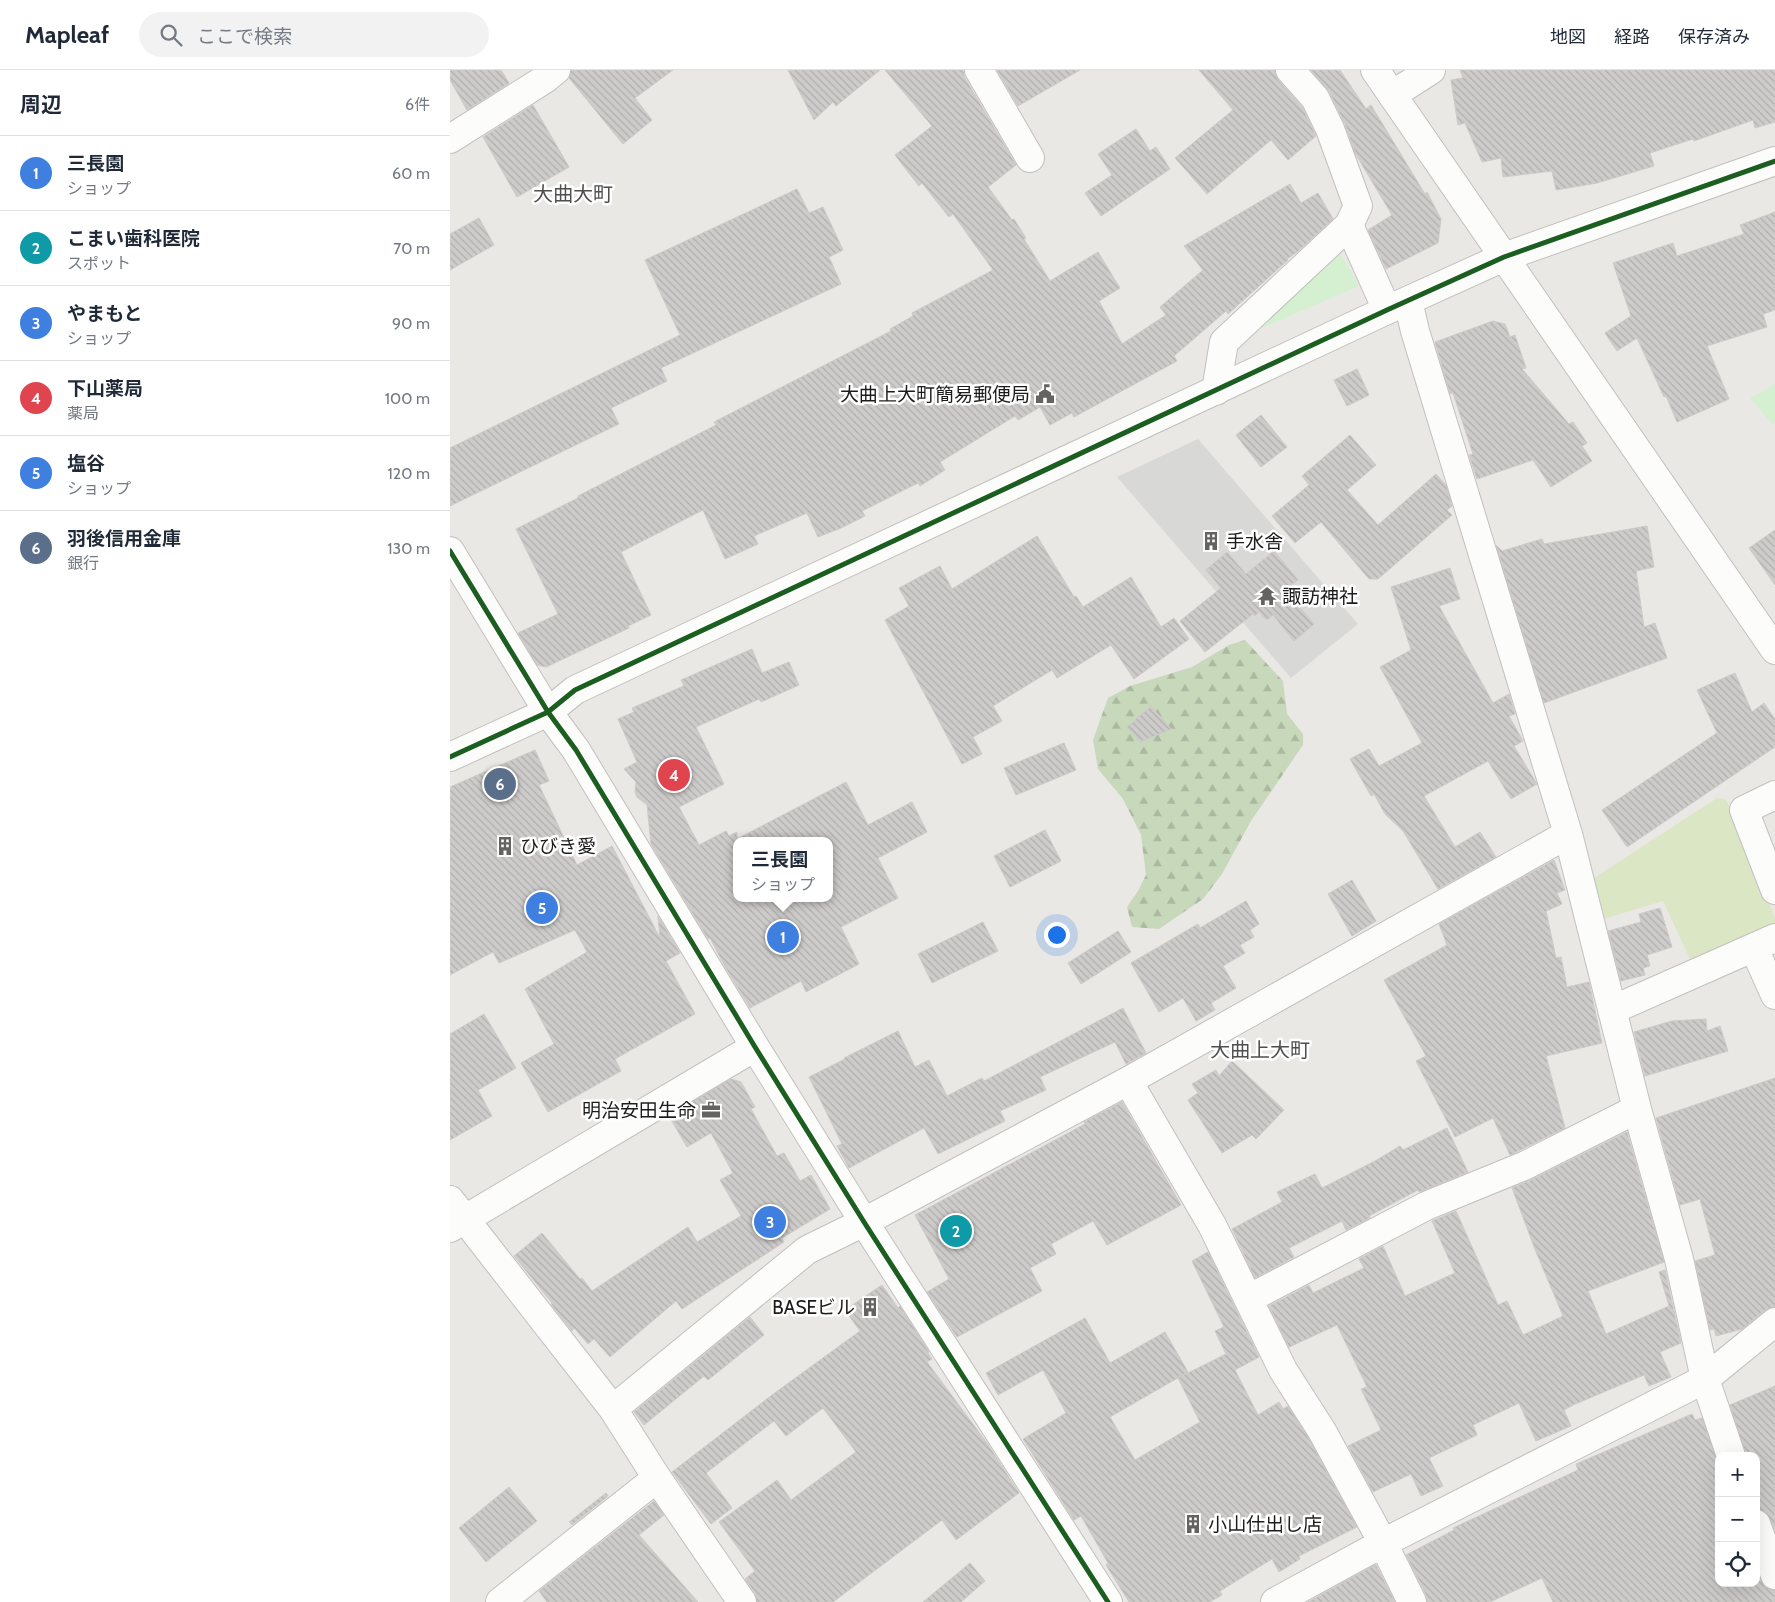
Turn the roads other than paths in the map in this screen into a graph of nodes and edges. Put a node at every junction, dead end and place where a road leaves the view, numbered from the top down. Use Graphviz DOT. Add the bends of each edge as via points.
graph roads {
  1 [pos="556,70"];
  2 [pos="979,70"];
  3 [pos="1290,70"];
  4 [pos="1375,70"];
  5 [pos="1431,70"];
  6 [pos="1392,95"];
  7 [pos="450,139"];
  8 [pos="1030,158"];
  9 [pos="1775,161"];
  10 [pos="1349,225"];
  11 [pos="1504,256"];
  12 [pos="1397,305"];
  13 [pos="1216,391"];
  14 [pos="450,551"];
  15 [pos="1775,650"];
  16 [pos="548,712"];
  17 [pos="450,757"];
  18 [pos="1775,795"];
  19 [pos="1568,834"];
  20 [pos="1775,890"];
  21 [pos="1764,943"];
  22 [pos="1775,995"];
  23 [pos="1612,1010"];
  24 [pos="755,1047"];
  25 [pos="1128,1081"];
  26 [pos="1637,1108"];
  27 [pos="455,1215"];
  28 [pos="864,1222"];
  29 [pos="1248,1299"];
  30 [pos="1775,1322"];
  31 [pos="1705,1379"];
  32 [pos="613,1409"];
  33 [pos="1730,1452"];
  34 [pos="657,1478"];
  35 [pos="1760,1535"];
  36 [pos="1383,1543"];
  37 [pos="1775,1575"];
  38 [pos="500,1602"];
  39 [pos="742,1602"];
  40 [pos="1108,1602"];
  41 [pos="1275,1602"];
  42 [pos="1412,1602"];
  1 -- 7 [label="street"];
  2 -- 8 [label="street"];
  3 -- 10 [label="street" via="1316,98 1330,129 1358,206"];
  4 -- 6 [label="street"];
  5 -- 6 [label="street"];
  6 -- 11 [label="street"];
  9 -- 11 [label="street"];
  10 -- 12 [label="street"];
  10 -- 13 [label="street" via="1224,342"];
  11 -- 12 [label="street"];
  11 -- 15 [label="street"];
  12 -- 13 [label="street"];
  12 -- 19 [label="street" via="1415,331"];
  13 -- 16 [label="street" via="575,690"];
  14 -- 16 [label="street"];
  16 -- 17 [label="street"];
  16 -- 24 [label="street" via="576,750"];
  18 -- 20 [label="street" via="1744,810"];
  19 -- 23 [label="street"];
  19 -- 25 [label="street"];
  21 -- 22 [label="street"];
  21 -- 23 [label="street"];
  23 -- 26 [label="street"];
  24 -- 27 [label="street"];
  24 -- 28 [label="street"];
  25 -- 28 [label="street"];
  25 -- 29 [label="street" via="1212,1225"];
  26 -- 29 [label="street" via="1524,1166 1426,1206"];
  26 -- 31 [label="street" via="1679,1258"];
  27 -- 32 [label="street"];
  28 -- 32 [label="street" via="807,1250"];
  28 -- 40 [label="street"];
  29 -- 36 [label="street" via="1283,1370 1322,1431"];
  30 -- 31 [label="street"];
  31 -- 33 [label="street"];
  31 -- 36 [label="street"];
  32 -- 34 [label="street"];
  34 -- 38 [label="street"];
  34 -- 39 [label="street"];
  35 -- 37 [label="street"];
  36 -- 41 [label="street"];
  36 -- 42 [label="street"];
}
